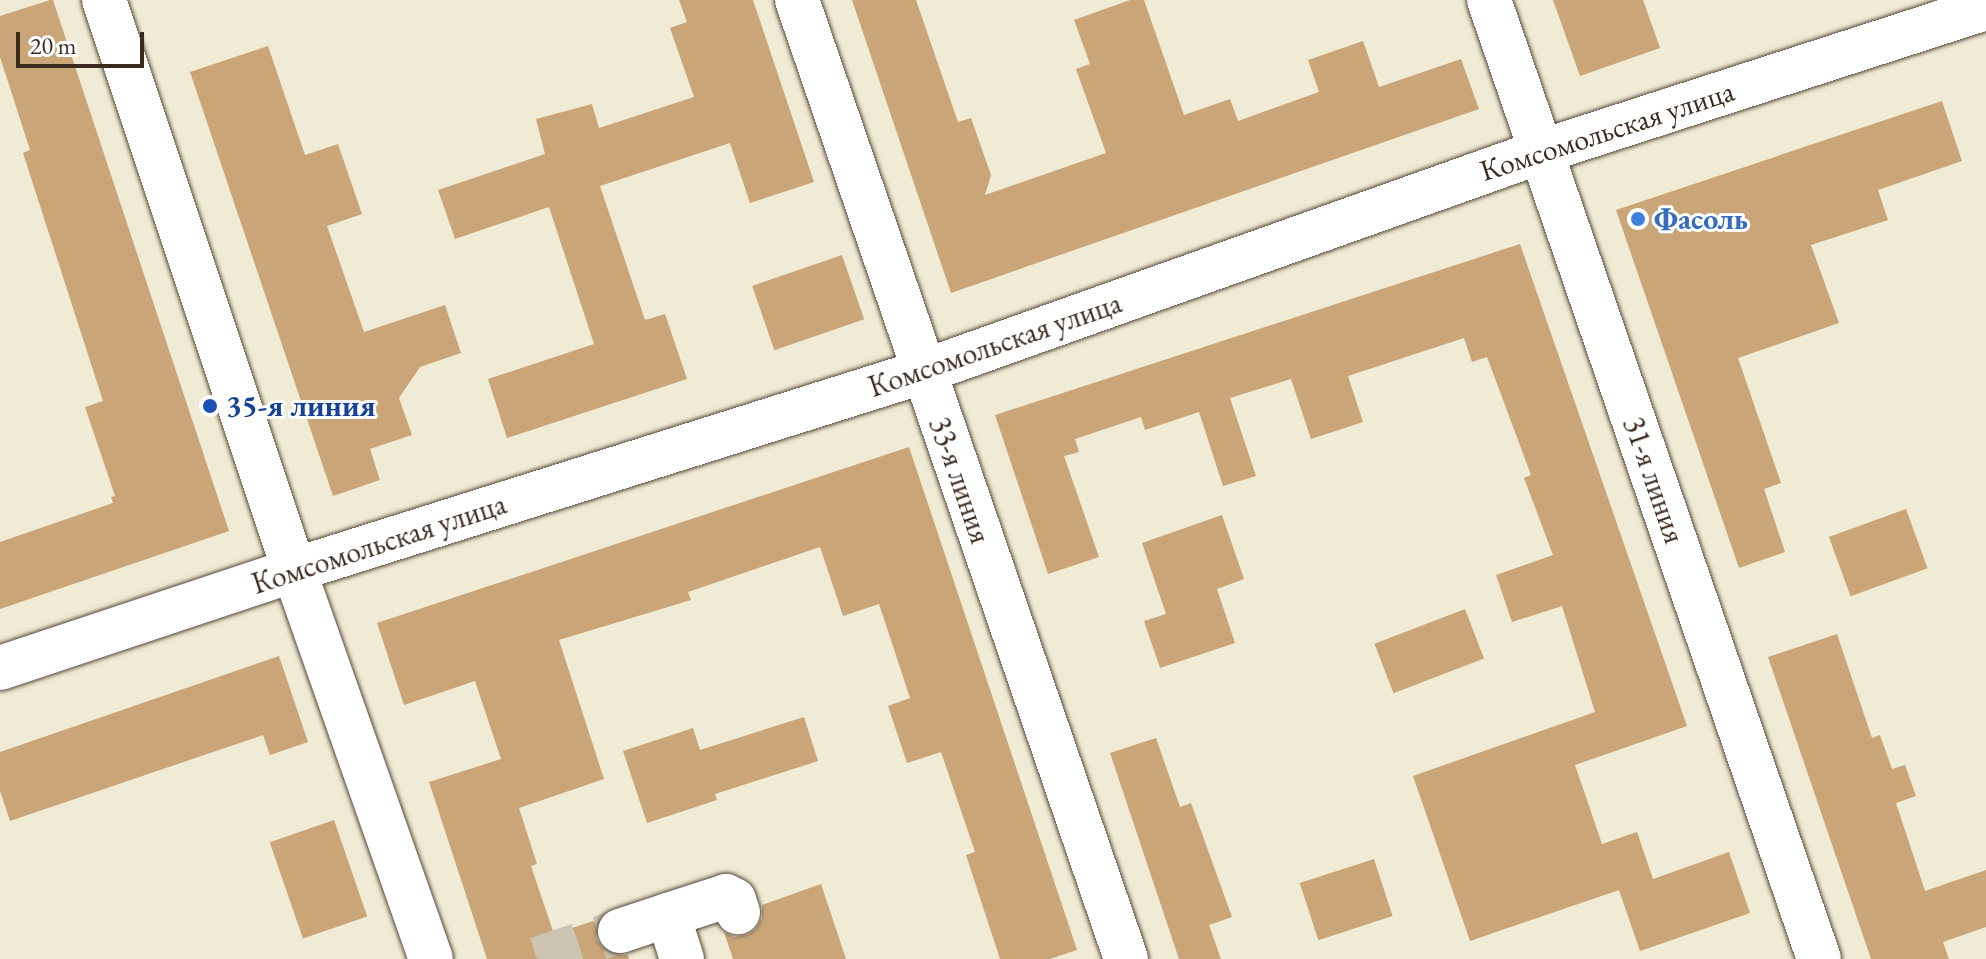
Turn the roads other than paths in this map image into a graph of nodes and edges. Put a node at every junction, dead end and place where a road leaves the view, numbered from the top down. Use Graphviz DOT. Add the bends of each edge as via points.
graph roads {
  1 [pos="104,0"];
  2 [pos="797,0"];
  3 [pos="1489,0"];
  4 [pos="1986,8"];
  5 [pos="1540,152"];
  6 [pos="922,372"];
  7 [pos="294,570"];
  8 [pos="0,668"];
  9 [pos="738,912"];
  10 [pos="668,915"];
  11 [pos="620,931"];
  12 [pos="431,959"];
  13 [pos="682,959"];
  14 [pos="1126,959"];
  15 [pos="1819,959"];
  1 -- 7 [label="street"];
  2 -- 6 [label="street, 33-я линия"];
  3 -- 5 [label="street, 31-я линия"];
  4 -- 5 [label="street, Комсомольская улица"];
  5 -- 6 [label="street, Комсомольская улица"];
  5 -- 15 [label="street, 31-я линия"];
  6 -- 7 [label="street, Комсомольская улица"];
  6 -- 14 [label="street, 33-я линия"];
  7 -- 8 [label="street, Комсомольская улица"];
  7 -- 12 [label="street"];
  9 -- 10 [label="street" via="726,896"];
  10 -- 11 [label="street"];
  10 -- 13 [label="street"];
}
